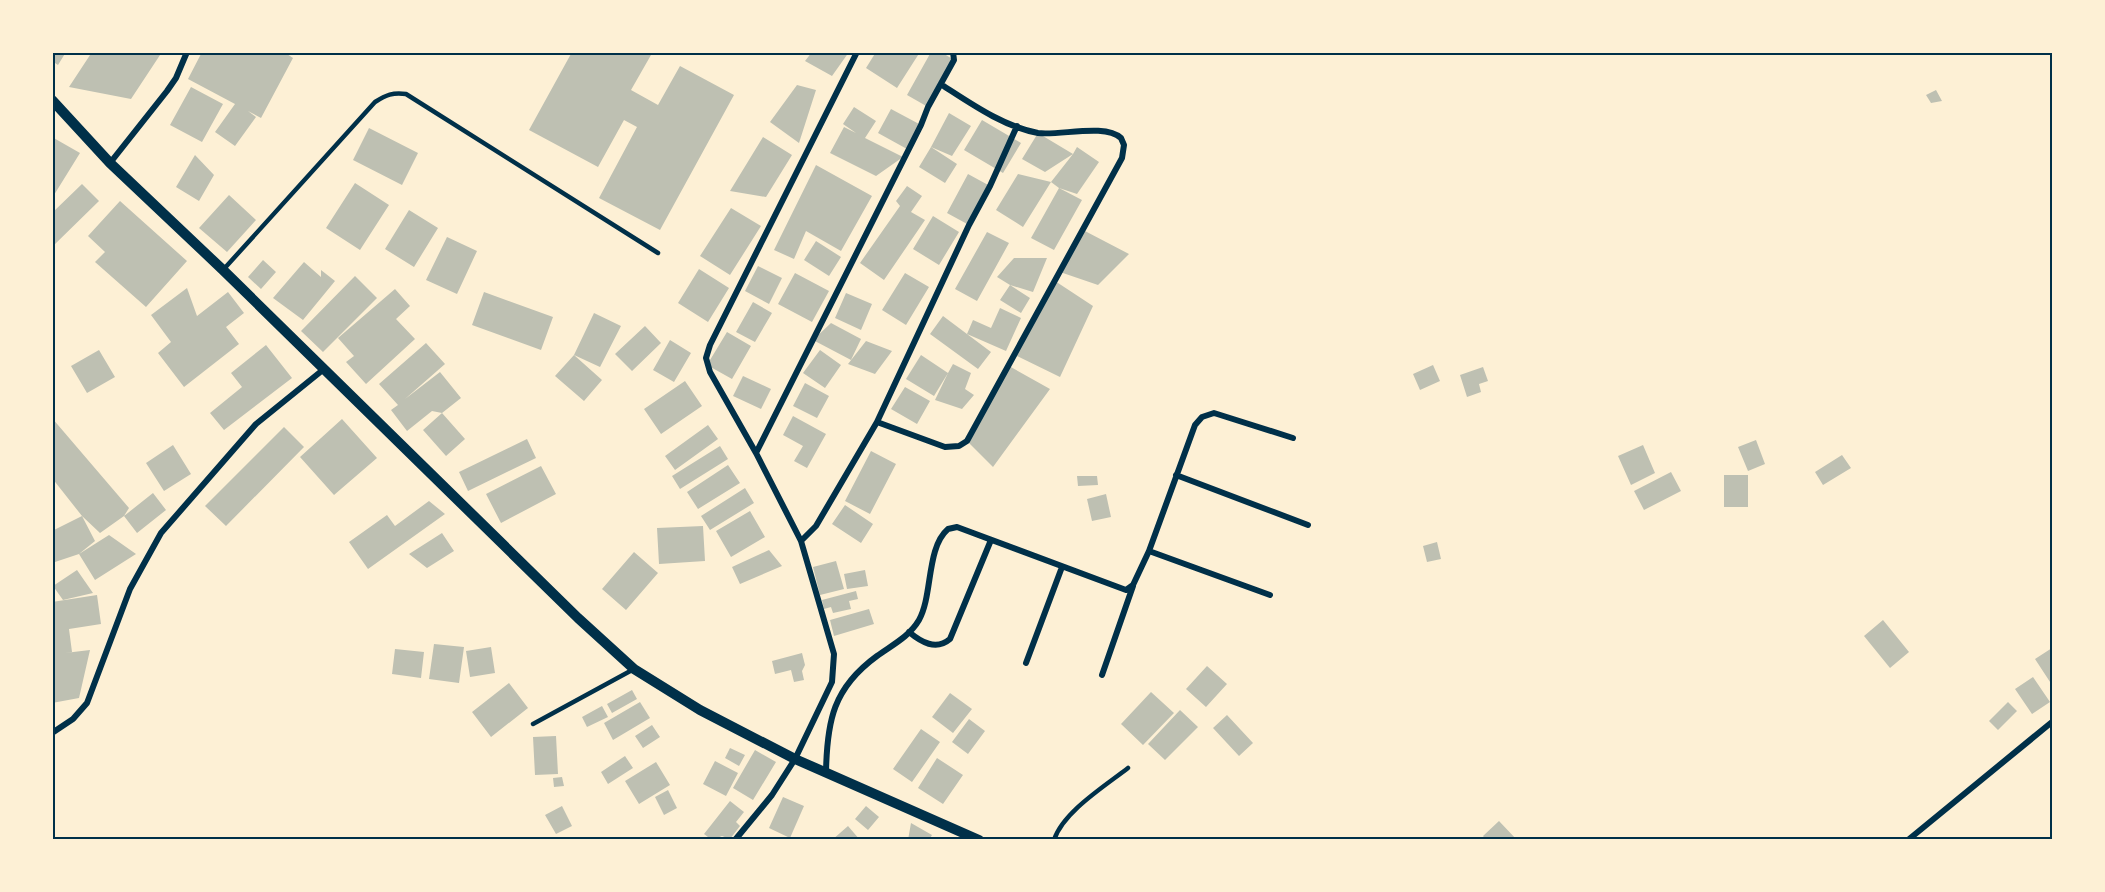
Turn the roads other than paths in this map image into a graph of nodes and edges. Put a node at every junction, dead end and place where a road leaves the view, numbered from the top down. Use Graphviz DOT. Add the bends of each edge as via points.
graph roads {
  1 [pos="187,52"];
  2 [pos="857,52"];
  3 [pos="953,52"];
  4 [pos="942,85"];
  5 [pos="52,100"];
  6 [pos="1017,126"];
  7 [pos="110,163"];
  8 [pos="658,253"];
  9 [pos="223,270"];
  10 [pos="324,369"];
  11 [pos="876,422"];
  12 [pos="1293,438"];
  13 [pos="756,453"];
  14 [pos="1176,475"];
  15 [pos="1308,525"];
  16 [pos="991,540"];
  17 [pos="801,541"];
  18 [pos="1149,551"];
  19 [pos="1062,567"];
  20 [pos="1133,585"];
  21 [pos="1270,596"];
  22 [pos="909,632"];
  23 [pos="1026,663"];
  24 [pos="634,669"];
  25 [pos="1102,675"];
  26 [pos="2052,722"];
  27 [pos="533,724"];
  28 [pos="52,733"];
  29 [pos="795,759"];
  30 [pos="1128,768"];
  31 [pos="826,772"];
  32 [pos="735,840"];
  33 [pos="979,840"];
  34 [pos="1054,840"];
  35 [pos="1908,840"];
  1 -- 7 [label="street" via="167,91"];
  2 -- 13 [label="street" via="707,352 710,372"];
  3 -- 4 [label="street" via="954,60"];
  4 -- 6 [label="street" via="989,116"];
  4 -- 13 [label="street"];
  5 -- 7 [label="street"];
  6 -- 11 [label="street"];
  6 -- 11 [label="street" via="1038,133 1110,132 1123,141 1124,154 967,441 945,447"];
  7 -- 9 [label="street"];
  8 -- 9 [label="lane" via="406,94 396,93 375,102"];
  9 -- 10 [label="street"];
  10 -- 24 [label="street"];
  10 -- 28 [label="street" via="256,424 161,533 130,589 87,703 74,719"];
  11 -- 17 [label="street" via="816,526"];
  12 -- 14 [label="street" via="1214,413 1206,415 1195,425"];
  13 -- 17 [label="street"];
  14 -- 15 [label="street"];
  14 -- 18 [label="street"];
  16 -- 19 [label="street"];
  16 -- 22 [label="street" via="950,639 930,644"];
  16 -- 22 [label="street" via="957,527 942,534 922,613"];
  17 -- 29 [label="street" via="834,654 834,668 832,682"];
  18 -- 20 [label="street"];
  18 -- 21 [label="street"];
  19 -- 20 [label="street" via="1122,590"];
  19 -- 23 [label="street"];
  20 -- 25 [label="street"];
  22 -- 31 [label="street" via="846,685 828,728"];
  24 -- 27 [label="lane"];
  24 -- 29 [label="street" via="700,710"];
  26 -- 35 [label="street"];
  29 -- 31 [label="street"];
  29 -- 32 [label="street"];
  30 -- 34 [label="lane" via="1074,811"];
  31 -- 33 [label="street"];
}
